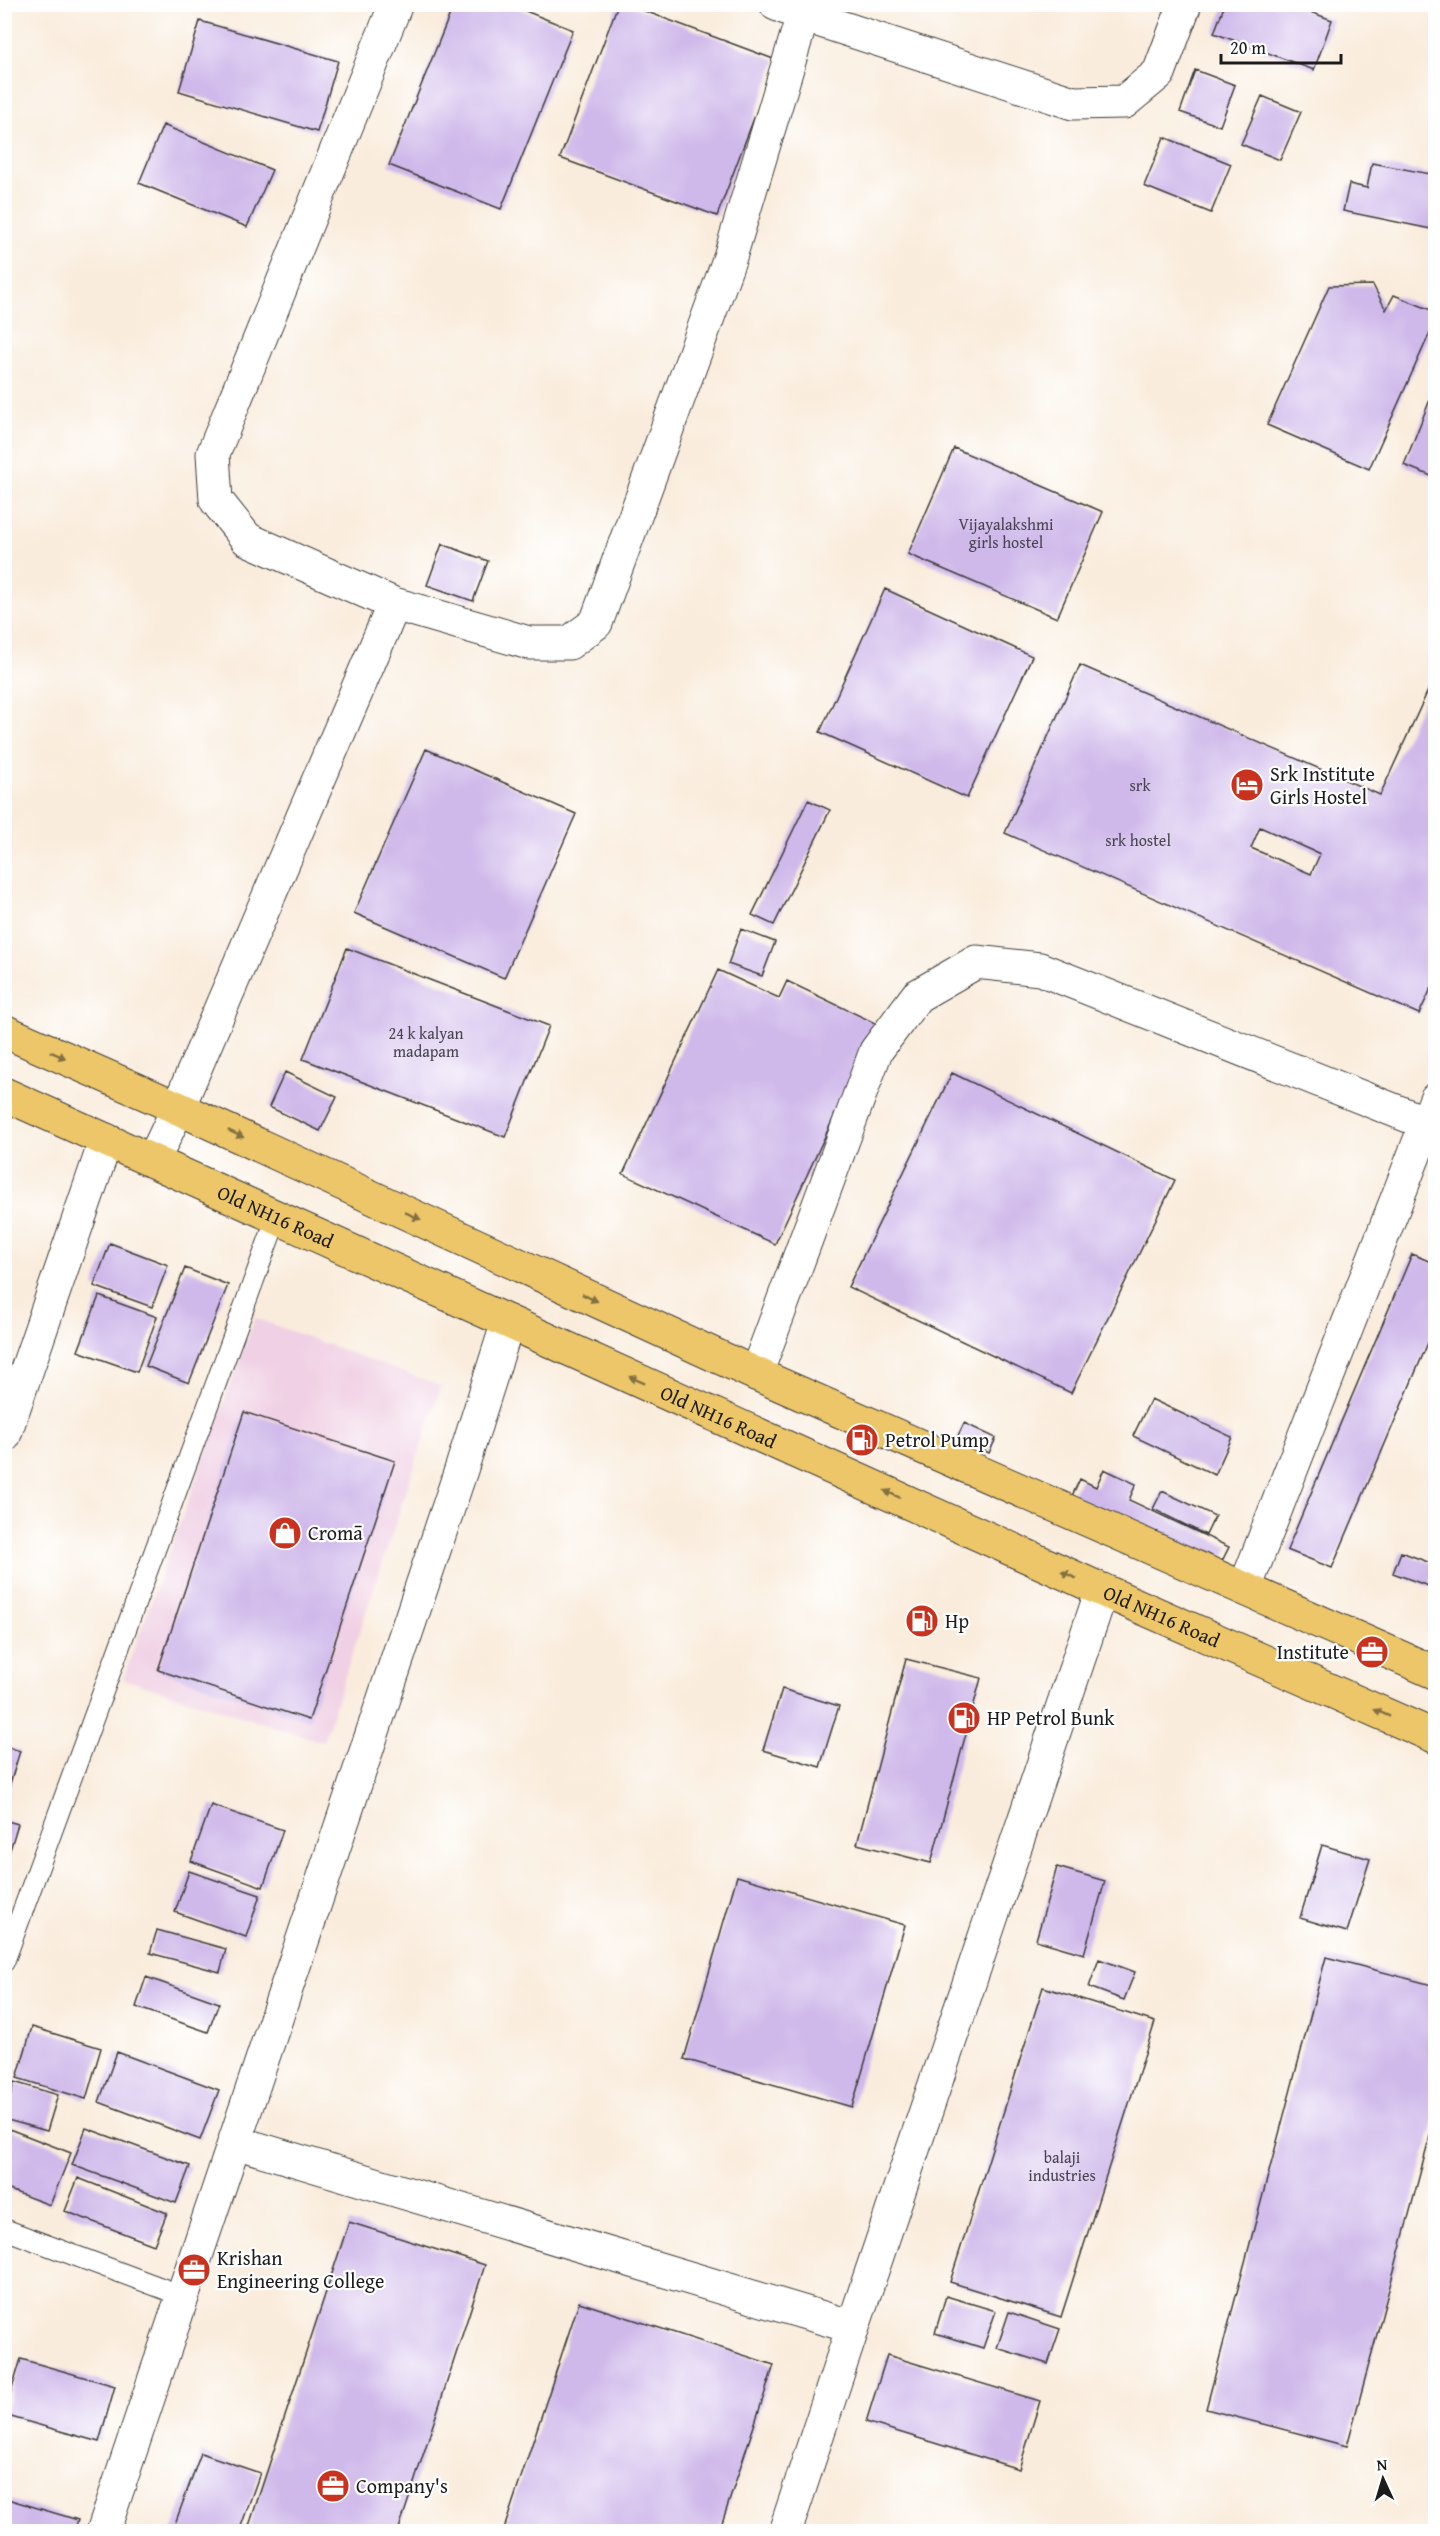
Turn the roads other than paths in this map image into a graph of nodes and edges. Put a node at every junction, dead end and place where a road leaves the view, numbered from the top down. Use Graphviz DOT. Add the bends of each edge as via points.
graph roads {
  1 [pos="396,4"];
  2 [pos="1185,4"];
  3 [pos="790,10"];
  4 [pos="394,604"];
  5 [pos="4,1031"];
  6 [pos="4,1095"];
  7 [pos="178,1108"];
  8 [pos="1431,1111"];
  9 [pos="106,1140"];
  10 [pos="153,1161"];
  11 [pos="277,1217"];
  12 [pos="508,1322"];
  13 [pos="756,1374"];
  14 [pos="4,1436"];
  15 [pos="1245,1588"];
  16 [pos="1102,1590"];
  17 [pos="1436,1673"];
  18 [pos="1436,1737"];
  19 [pos="4,1962"];
  20 [pos="235,2142"];
  21 [pos="4,2229"];
  22 [pos="183,2296"];
  23 [pos="853,2327"];
  24 [pos="103,2532"];
  25 [pos="785,2532"];
  1 -- 4 [label="street" via="213,454 216,500 248,539"];
  2 -- 3 [label="street" via="1159,73 1124,102 1073,103"];
  3 -- 4 [label="street" via="730,257 596,623 569,642 529,643"];
  4 -- 7 [label="street"];
  5 -- 7 [label="main road, one-way"];
  6 -- 9 [label="main road, Old NH16 Road"];
  7 -- 10 [label="street"];
  7 -- 13 [label="main road, one-way"];
  8 -- 13 [label="street" via="1040,969 976,962 917,996 876,1051"];
  8 -- 15 [label="street"];
  9 -- 10 [label="main road, Old NH16 Road"];
  9 -- 14 [label="street"];
  10 -- 11 [label="main road, Old NH16 Road"];
  11 -- 12 [label="main road, Old NH16 Road"];
  11 -- 19 [label="lane"];
  16 -- 12 [label="main road, Old NH16 Road, one-way"];
  12 -- 20 [label="street"];
  13 -- 15 [label="main road"];
  15 -- 17 [label="main road"];
  18 -- 16 [label="main road, Old NH16 Road, one-way"];
  16 -- 23 [label="street"];
  20 -- 22 [label="street"];
  20 -- 23 [label="street"];
  21 -- 22 [label="lane"];
  22 -- 24 [label="street"];
  23 -- 25 [label="street"];
}
